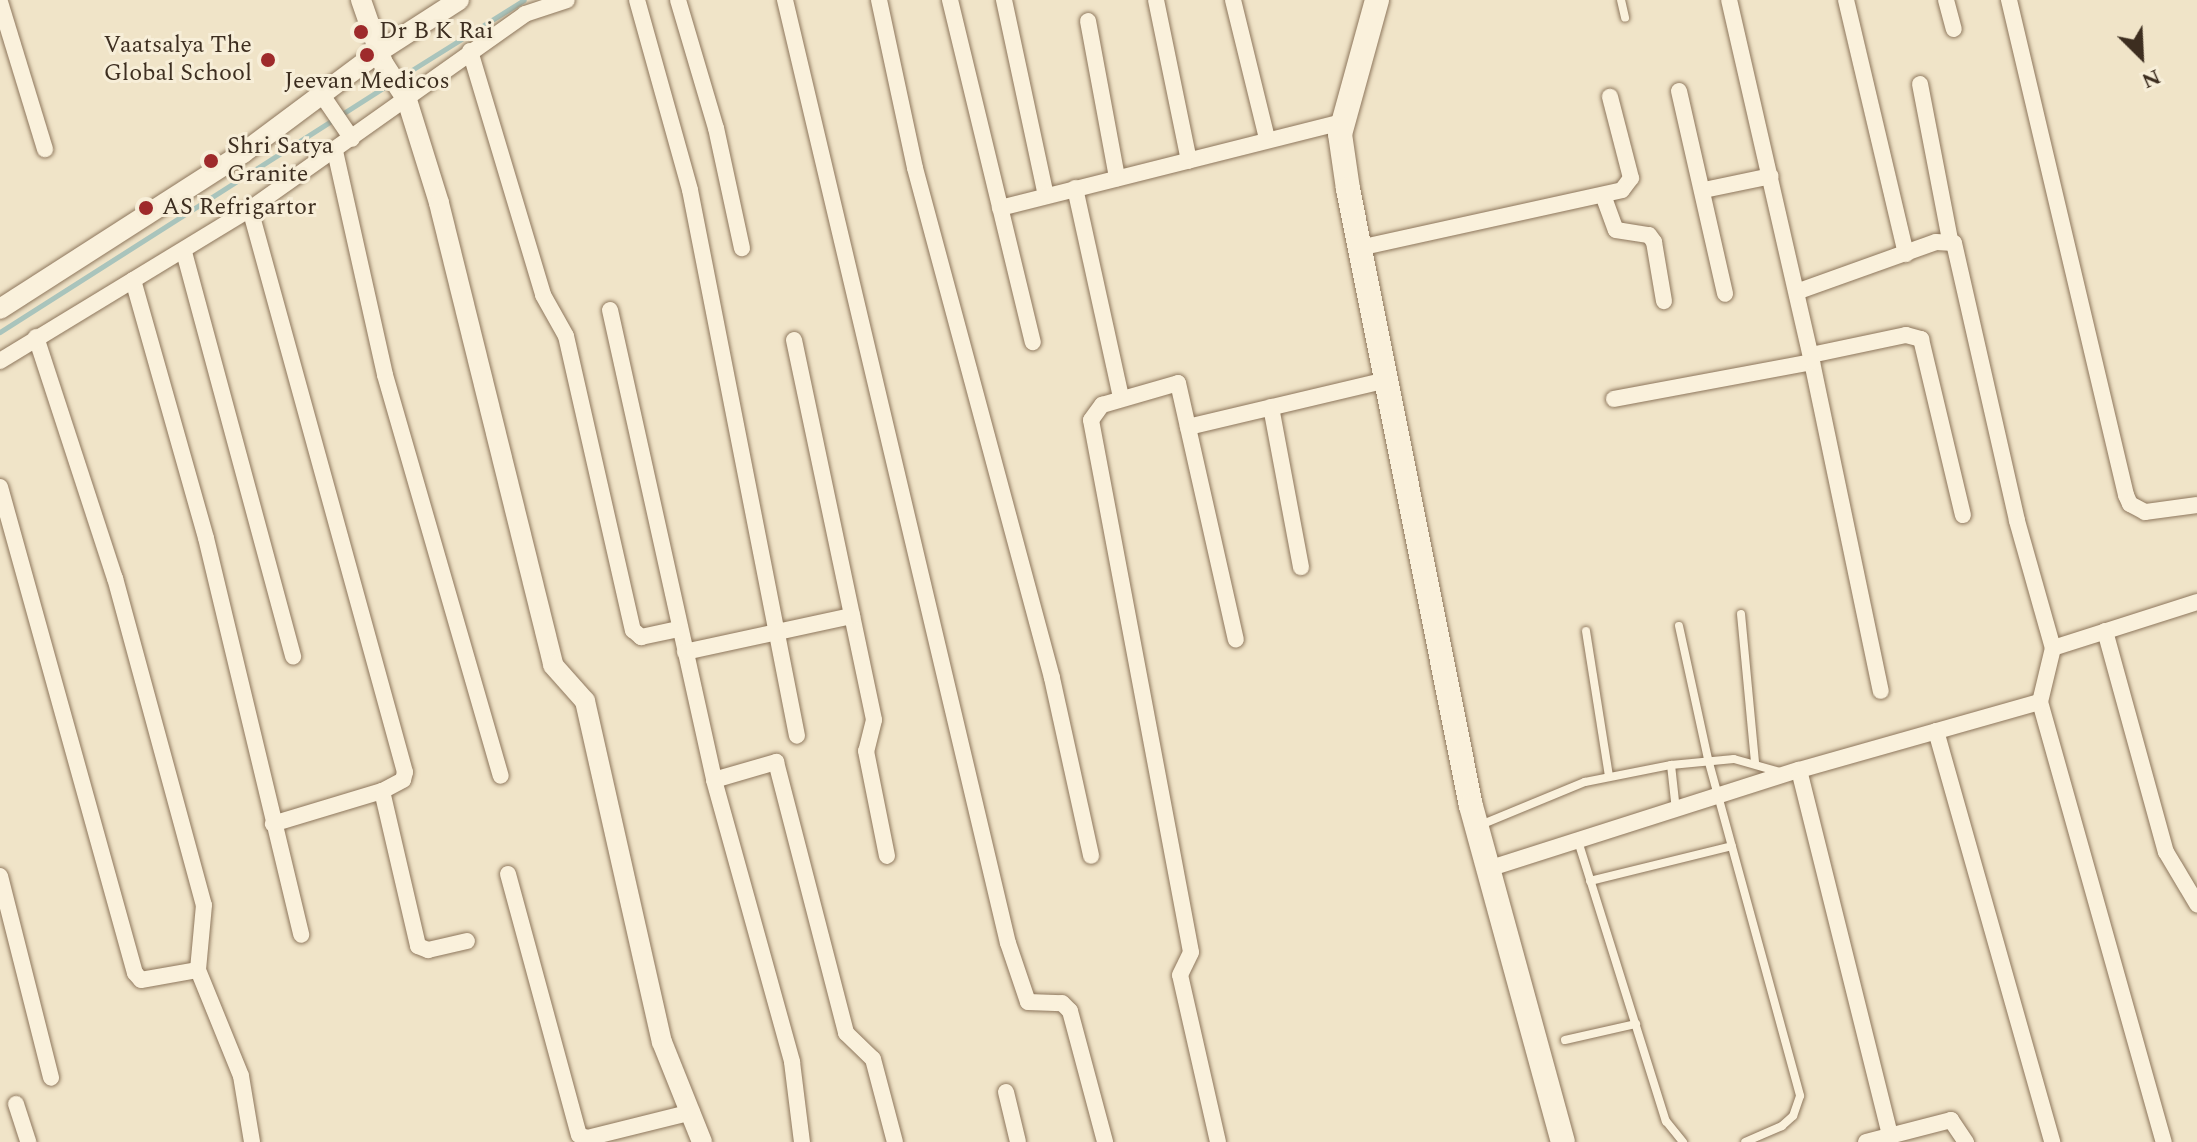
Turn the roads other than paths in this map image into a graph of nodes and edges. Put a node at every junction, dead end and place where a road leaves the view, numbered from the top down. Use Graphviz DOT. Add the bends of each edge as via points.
graph roads {
  1 [pos="361,0"];
  2 [pos="459,0"];
  3 [pos="567,0"];
  4 [pos="637,0"];
  5 [pos="678,0"];
  6 [pos="785,0"];
  7 [pos="879,0"];
  8 [pos="950,0"];
  9 [pos="1004,0"];
  10 [pos="1156,0"];
  11 [pos="1233,0"];
  12 [pos="1377,0"];
  13 [pos="1621,0"];
  14 [pos="1729,0"];
  15 [pos="1846,0"];
  16 [pos="1946,0"];
  17 [pos="2009,0"];
  18 [pos="0,2"];
  19 [pos="1625,18"];
  20 [pos="1088,21"];
  21 [pos="1954,29"];
  22 [pos="470,51"];
  23 [pos="382,57"];
  24 [pos="1920,84"];
  25 [pos="1679,91"];
  26 [pos="404,94"];
  27 [pos="1610,97"];
  28 [pos="325,100"];
  29 [pos="1343,122"];
  30 [pos="349,136"];
  31 [pos="1267,138"];
  32 [pos="45,149"];
  33 [pos="335,151"];
  34 [pos="1189,161"];
  35 [pos="1771,176"];
  36 [pos="1117,178"];
  37 [pos="1075,188"];
  38 [pos="1704,190"];
  39 [pos="1603,195"];
  40 [pos="1046,196"];
  41 [pos="1000,208"];
  42 [pos="250,209"];
  43 [pos="1950,240"];
  44 [pos="742,248"];
  45 [pos="1359,248"];
  46 [pos="184,252"];
  47 [pos="1906,254"];
  48 [pos="133,280"];
  49 [pos="1799,291"];
  50 [pos="1725,294"];
  51 [pos="1664,301"];
  52 [pos="0,309"];
  53 [pos="610,310"];
  54 [pos="36,337"];
  55 [pos="794,340"];
  56 [pos="1033,342"];
  57 [pos="1811,359"];
  58 [pos="0,361"];
  59 [pos="1383,381"];
  60 [pos="1121,398"];
  61 [pos="1614,399"];
  62 [pos="1271,407"];
  63 [pos="1188,427"];
  64 [pos="0,487"];
  65 [pos="2197,505"];
  66 [pos="1963,515"];
  67 [pos="1301,567"];
  68 [pos="2197,602"];
  69 [pos="1741,614"];
  70 [pos="852,616"];
  71 [pos="1679,626"];
  72 [pos="680,629"];
  73 [pos="773,630"];
  74 [pos="1586,631"];
  75 [pos="2105,631"];
  76 [pos="1236,640"];
  77 [pos="2053,648"];
  78 [pos="685,652"];
  79 [pos="293,657"];
  80 [pos="1881,691"];
  81 [pos="2040,702"];
  82 [pos="1936,731"];
  83 [pos="797,736"];
  84 [pos="1708,759"];
  85 [pos="1755,762"];
  86 [pos="1671,765"];
  87 [pos="1794,772"];
  88 [pos="501,776"];
  89 [pos="1609,776"];
  90 [pos="714,780"];
  91 [pos="382,791"];
  92 [pos="1719,796"];
  93 [pos="1676,810"];
  94 [pos="273,824"];
  95 [pos="1476,827"];
  96 [pos="1578,841"];
  97 [pos="1732,846"];
  98 [pos="887,856"];
  99 [pos="1091,856"];
  100 [pos="1488,869"];
  101 [pos="508,874"];
  102 [pos="0,876"];
  103 [pos="1590,881"];
  104 [pos="2197,904"];
  105 [pos="301,935"];
  106 [pos="467,941"];
  107 [pos="198,970"];
  108 [pos="1636,1024"];
  109 [pos="1565,1040"];
  110 [pos="51,1078"];
  111 [pos="1006,1092"];
  112 [pos="16,1104"];
  113 [pos="692,1112"];
  114 [pos="1890,1136"];
  115 [pos="611,1137"];
  116 [pos="28,1142"];
  117 [pos="252,1142"];
  118 [pos="702,1142"];
  119 [pos="802,1142"];
  120 [pos="895,1142"];
  121 [pos="1018,1142"];
  122 [pos="1105,1142"];
  123 [pos="1218,1142"];
  124 [pos="1563,1142"];
  125 [pos="1683,1142"];
  126 [pos="1745,1142"];
  127 [pos="1866,1142"];
  128 [pos="1966,1142"];
  129 [pos="2052,1142"];
  130 [pos="2164,1142"];
  1 -- 23 [label="street"];
  2 -- 23 [label="street"];
  3 -- 22 [label="street" via="525,14"];
  4 -- 73 [label="street" via="690,190"];
  5 -- 44 [label="street" via="716,128"];
  6 -- 122 [label="street" via="1008,943 1028,1002 1062,1003 1070,1011"];
  7 -- 99 [label="street" via="915,168 1052,678"];
  8 -- 41 [label="street"];
  9 -- 40 [label="street"];
  10 -- 34 [label="street"];
  11 -- 31 [label="street"];
  12 -- 29 [label="main road"];
  13 -- 19 [label="lane"];
  14 -- 35 [label="street"];
  15 -- 47 [label="street"];
  16 -- 21 [label="street"];
  17 -- 65 [label="street" via="2126,495 2130,504 2145,512"];
  18 -- 32 [label="street"];
  20 -- 36 [label="street"];
  22 -- 26 [label="street"];
  22 -- 72 [label="street" via="543,295 566,336 633,630 641,637"];
  23 -- 26 [label="street"];
  23 -- 28 [label="street"];
  24 -- 43 [label="street"];
  25 -- 38 [label="street"];
  26 -- 30 [label="street"];
  26 -- 113 [label="street" via="439,203 553,665 585,701 662,1042"];
  27 -- 39 [label="street" via="1631,178 1622,190"];
  28 -- 30 [label="street"];
  28 -- 52 [label="street"];
  29 -- 31 [label="street"];
  29 -- 45 [label="main road"];
  30 -- 33 [label="street"];
  31 -- 34 [label="street"];
  33 -- 42 [label="street"];
  33 -- 88 [label="street" via="385,375"];
  34 -- 36 [label="street"];
  35 -- 38 [label="street"];
  35 -- 49 [label="street"];
  36 -- 37 [label="street"];
  37 -- 40 [label="street"];
  37 -- 60 [label="street"];
  38 -- 50 [label="street"];
  39 -- 45 [label="street"];
  39 -- 51 [label="street" via="1616,230 1649,235 1654,242"];
  40 -- 41 [label="street"];
  41 -- 56 [label="street"];
  42 -- 46 [label="street"];
  42 -- 91 [label="street" via="404,764 403,780"];
  43 -- 47 [label="street"];
  43 -- 77 [label="street" via="1958,250 2017,521"];
  45 -- 59 [label="main road"];
  46 -- 48 [label="street"];
  46 -- 79 [label="street"];
  47 -- 49 [label="street"];
  48 -- 54 [label="street"];
  48 -- 94 [label="street" via="206,538"];
  49 -- 57 [label="street"];
  53 -- 72 [label="street"];
  54 -- 58 [label="street"];
  54 -- 107 [label="street" via="115,578 204,905"];
  55 -- 70 [label="street"];
  57 -- 61 [label="street"];
  57 -- 66 [label="street" via="1906,335 1921,339"];
  57 -- 80 [label="street"];
  59 -- 62 [label="street"];
  59 -- 95 [label="main road"];
  60 -- 63 [label="street" via="1178,383"];
  60 -- 123 [label="street" via="1096,409 1091,420 1191,952 1180,975"];
  62 -- 63 [label="street"];
  62 -- 67 [label="street"];
  63 -- 76 [label="street"];
  64 -- 107 [label="street" via="135,973 141,980"];
  68 -- 75 [label="street"];
  69 -- 85 [label="lane"];
  70 -- 73 [label="street"];
  70 -- 98 [label="street" via="874,720 866,751"];
  71 -- 84 [label="lane"];
  72 -- 78 [label="street"];
  73 -- 78 [label="street"];
  73 -- 83 [label="street"];
  74 -- 89 [label="lane"];
  75 -- 77 [label="street"];
  75 -- 104 [label="street" via="2166,852"];
  77 -- 81 [label="street"];
  78 -- 90 [label="street"];
  81 -- 82 [label="street"];
  81 -- 130 [label="street"];
  82 -- 87 [label="street"];
  82 -- 129 [label="street"];
  84 -- 85 [label="lane"];
  84 -- 86 [label="lane"];
  84 -- 92 [label="lane"];
  85 -- 87 [label="lane"];
  86 -- 89 [label="lane"];
  86 -- 93 [label="lane"];
  87 -- 92 [label="street"];
  87 -- 114 [label="street"];
  89 -- 95 [label="lane" via="1560,790"];
  90 -- 119 [label="street" via="792,1062"];
  90 -- 120 [label="street" via="776,762 846,1033 873,1059"];
  91 -- 94 [label="street"];
  91 -- 106 [label="street" via="418,946 428,950"];
  92 -- 93 [label="street"];
  92 -- 97 [label="lane"];
  93 -- 96 [label="street"];
  94 -- 105 [label="street"];
  95 -- 100 [label="main road"];
  96 -- 100 [label="street"];
  96 -- 103 [label="lane"];
  97 -- 103 [label="lane"];
  97 -- 126 [label="lane" via="1800,1096 1793,1116 1782,1126"];
  100 -- 124 [label="main road"];
  101 -- 115 [label="street" via="577,1131 583,1138"];
  102 -- 110 [label="street"];
  103 -- 108 [label="lane"];
  107 -- 117 [label="street" via="241,1076"];
  108 -- 109 [label="lane"];
  108 -- 125 [label="lane" via="1666,1121"];
  111 -- 121 [label="street"];
  112 -- 116 [label="street"];
  113 -- 115 [label="street"];
  113 -- 118 [label="street"];
  114 -- 127 [label="street"];
  114 -- 128 [label="street" via="1951,1120"];
}
